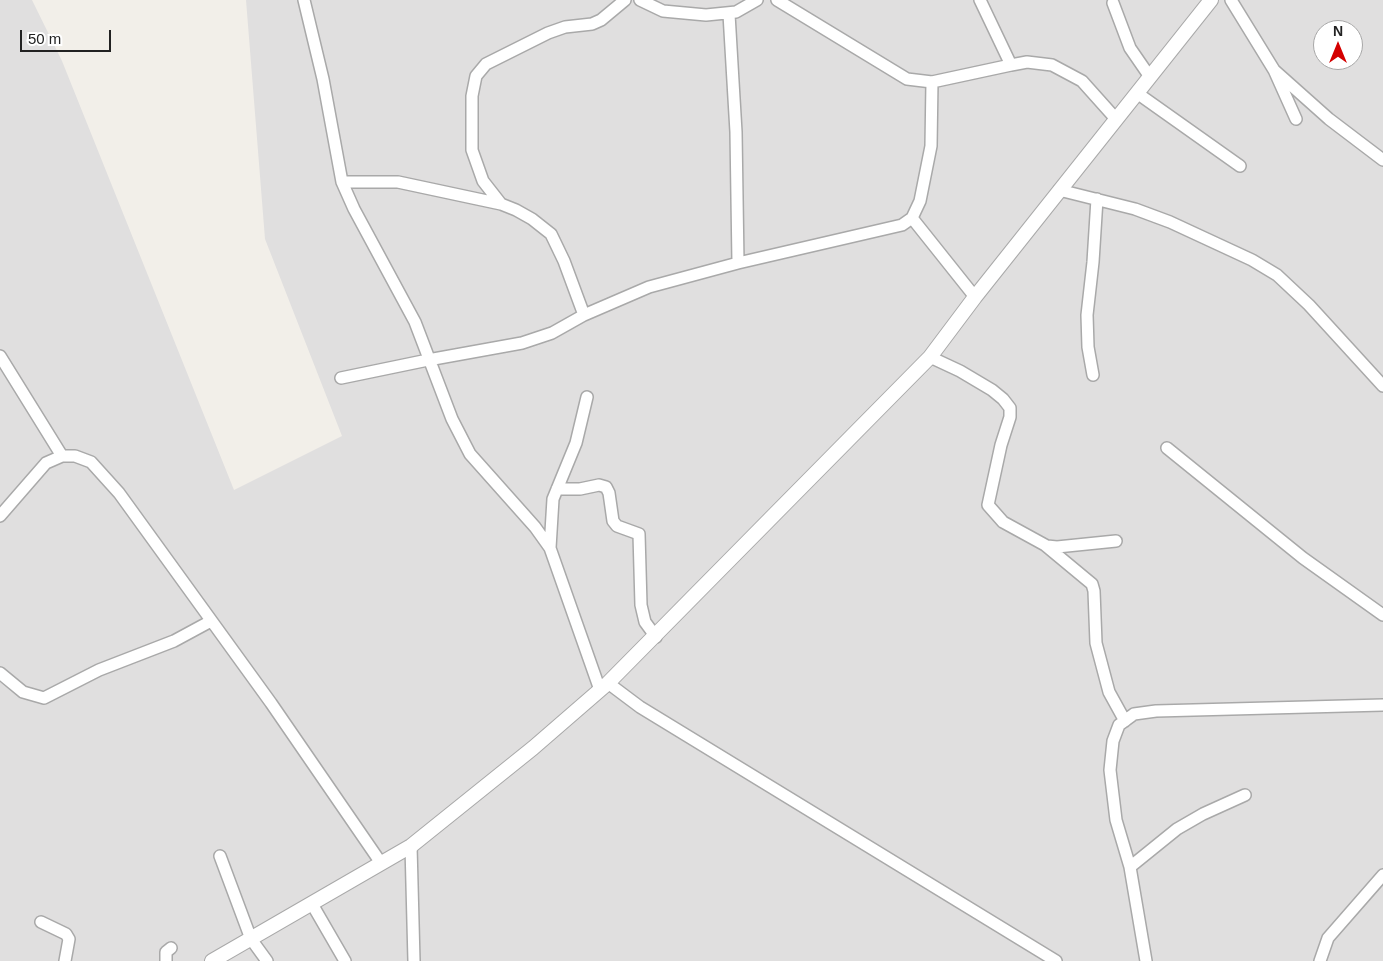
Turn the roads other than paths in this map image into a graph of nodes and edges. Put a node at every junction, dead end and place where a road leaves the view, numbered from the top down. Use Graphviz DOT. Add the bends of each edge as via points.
graph roads {
  1 [pos="304,0"];
  2 [pos="625,0"];
  3 [pos="640,0"];
  4 [pos="757,0"];
  5 [pos="776,0"];
  6 [pos="980,0"];
  7 [pos="1211,0"];
  8 [pos="1231,0"];
  9 [pos="1113,3"];
  10 [pos="729,14"];
  11 [pos="1011,65"];
  12 [pos="1274,70"];
  13 [pos="1150,77"];
  14 [pos="932,82"];
  15 [pos="1136,93"];
  16 [pos="1116,119"];
  17 [pos="1296,119"];
  18 [pos="1383,160"];
  19 [pos="1240,166"];
  20 [pos="342,182"];
  21 [pos="1059,190"];
  22 [pos="1096,199"];
  23 [pos="501,204"];
  24 [pos="912,218"];
  25 [pos="738,263"];
  26 [pos="975,296"];
  27 [pos="584,315"];
  28 [pos="0,356"];
  29 [pos="930,357"];
  30 [pos="428,360"];
  31 [pos="1093,375"];
  32 [pos="341,378"];
  33 [pos="1383,386"];
  34 [pos="587,397"];
  35 [pos="1167,448"];
  36 [pos="62,456"];
  37 [pos="557,489"];
  38 [pos="0,516"];
  39 [pos="1116,541"];
  40 [pos="1045,545"];
  41 [pos="550,548"];
  42 [pos="1383,615"];
  43 [pos="211,621"];
  44 [pos="656,637"];
  45 [pos="0,673"];
  46 [pos="604,686"];
  47 [pos="1383,705"];
  48 [pos="1125,721"];
  49 [pos="1245,795"];
  50 [pos="411,846"];
  51 [pos="220,856"];
  52 [pos="381,864"];
  53 [pos="1130,868"];
  54 [pos="1383,875"];
  55 [pos="312,904"];
  56 [pos="41,922"];
  57 [pos="251,939"];
  58 [pos="171,948"];
  59 [pos="64,961"];
  60 [pos="166,961"];
  61 [pos="212,961"];
  62 [pos="267,961"];
  63 [pos="345,961"];
  64 [pos="414,961"];
  65 [pos="1056,961"];
  66 [pos="1146,961"];
  67 [pos="1320,961"];
  1 -- 20 [label="street"];
  2 -- 23 [label="street" via="592,24 548,33 486,64 476,76 472,96 474,156 482,182"];
  3 -- 10 [label="street" via="663,11 680,14"];
  4 -- 10 [label="street"];
  5 -- 14 [label="street" via="907,79"];
  6 -- 11 [label="street"];
  7 -- 13 [label="street"];
  8 -- 12 [label="street"];
  9 -- 13 [label="street" via="1130,48"];
  10 -- 25 [label="street" via="736,132"];
  11 -- 14 [label="street"];
  11 -- 16 [label="street" via="1039,63 1066,71 1095,93"];
  12 -- 17 [label="street"];
  12 -- 18 [label="street" via="1329,119"];
  13 -- 15 [label="street"];
  14 -- 24 [label="street" via="931,146 920,201"];
  15 -- 16 [label="street"];
  15 -- 19 [label="street"];
  16 -- 21 [label="street"];
  20 -- 23 [label="street" via="398,182"];
  20 -- 30 [label="street" via="415,322"];
  21 -- 22 [label="street"];
  21 -- 26 [label="street"];
  22 -- 31 [label="street" via="1087,315"];
  22 -- 33 [label="street" via="1170,222 1277,275"];
  23 -- 27 [label="street" via="532,219 551,234"];
  24 -- 25 [label="street" via="902,225"];
  24 -- 26 [label="street"];
  25 -- 27 [label="street" via="649,287"];
  26 -- 29 [label="street"];
  27 -- 30 [label="street" via="552,333 522,343"];
  28 -- 36 [label="street"];
  29 -- 40 [label="street" via="1004,398 1010,408 1010,417 988,505 1004,522"];
  29 -- 44 [label="street"];
  30 -- 32 [label="street"];
  30 -- 41 [label="street" via="470,454"];
  34 -- 37 [label="street" via="576,443"];
  35 -- 42 [label="street" via="1303,558"];
  36 -- 38 [label="street" via="46,463"];
  36 -- 43 [label="street" via="75,456 91,462 119,493"];
  37 -- 41 [label="street" via="553,499"];
  37 -- 44 [label="street" via="599,485 606,488 613,522 639,534 641,605 645,622"];
  39 -- 40 [label="street" via="1057,547"];
  40 -- 48 [label="street" via="1092,584 1096,643 1109,692"];
  41 -- 46 [label="street"];
  43 -- 45 [label="street" via="174,641 99,670 44,698 23,692"];
  43 -- 52 [label="street"];
  44 -- 46 [label="street"];
  46 -- 50 [label="street"];
  46 -- 65 [label="street"];
  47 -- 48 [label="street" via="1156,711 1134,714"];
  48 -- 53 [label="street" via="1119,725 1113,741 1110,770 1116,820"];
  49 -- 53 [label="street" via="1178,829"];
  50 -- 52 [label="street"];
  50 -- 64 [label="street"];
  51 -- 57 [label="street"];
  52 -- 55 [label="street"];
  53 -- 66 [label="street"];
  54 -- 67 [label="street" via="1328,938"];
  55 -- 57 [label="street"];
  55 -- 63 [label="street"];
  56 -- 59 [label="street" via="66,934 69,939"];
  57 -- 61 [label="street"];
  57 -- 62 [label="street"];
  58 -- 60 [label="street" via="166,952"];
}
